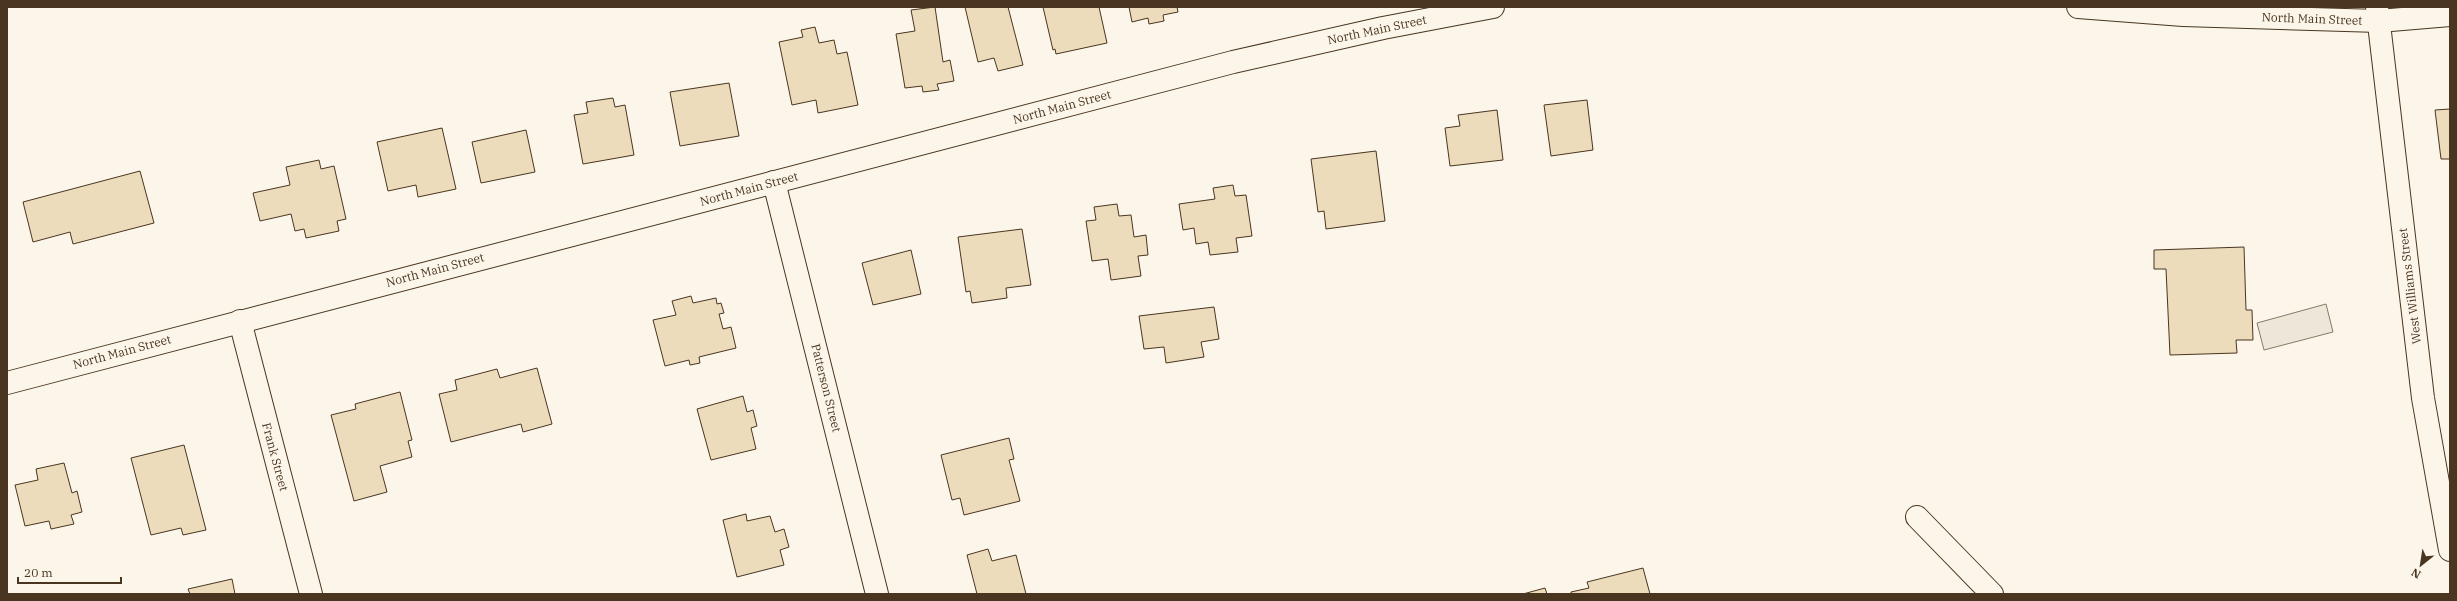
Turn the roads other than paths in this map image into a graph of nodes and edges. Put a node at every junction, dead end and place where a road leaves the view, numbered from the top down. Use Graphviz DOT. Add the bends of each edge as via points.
graph roads {
  1 [pos="1493,7"];
  2 [pos="2078,7"];
  3 [pos="2378,14"];
  4 [pos="2450,15"];
  5 [pos="774,182"];
  6 [pos="240,321"];
  7 [pos="7,383"];
  8 [pos="1917,517"];
  9 [pos="2450,550"];
  10 [pos="311,594"];
  11 [pos="877,594"];
  12 [pos="1992,594"];
  1 -- 5 [label="street, North Main Street" via="1383,28 1233,62"];
  2 -- 3 [label="street, North Main Street" via="2183,15"];
  3 -- 4 [label="street, North Main Street"];
  3 -- 9 [label="street, West Williams Street" via="2424,398"];
  5 -- 6 [label="street, North Main Street"];
  5 -- 11 [label="street, Patterson Street"];
  6 -- 7 [label="street, North Main Street"];
  6 -- 10 [label="street, Frank Street"];
  8 -- 12 [label="street"];
}
